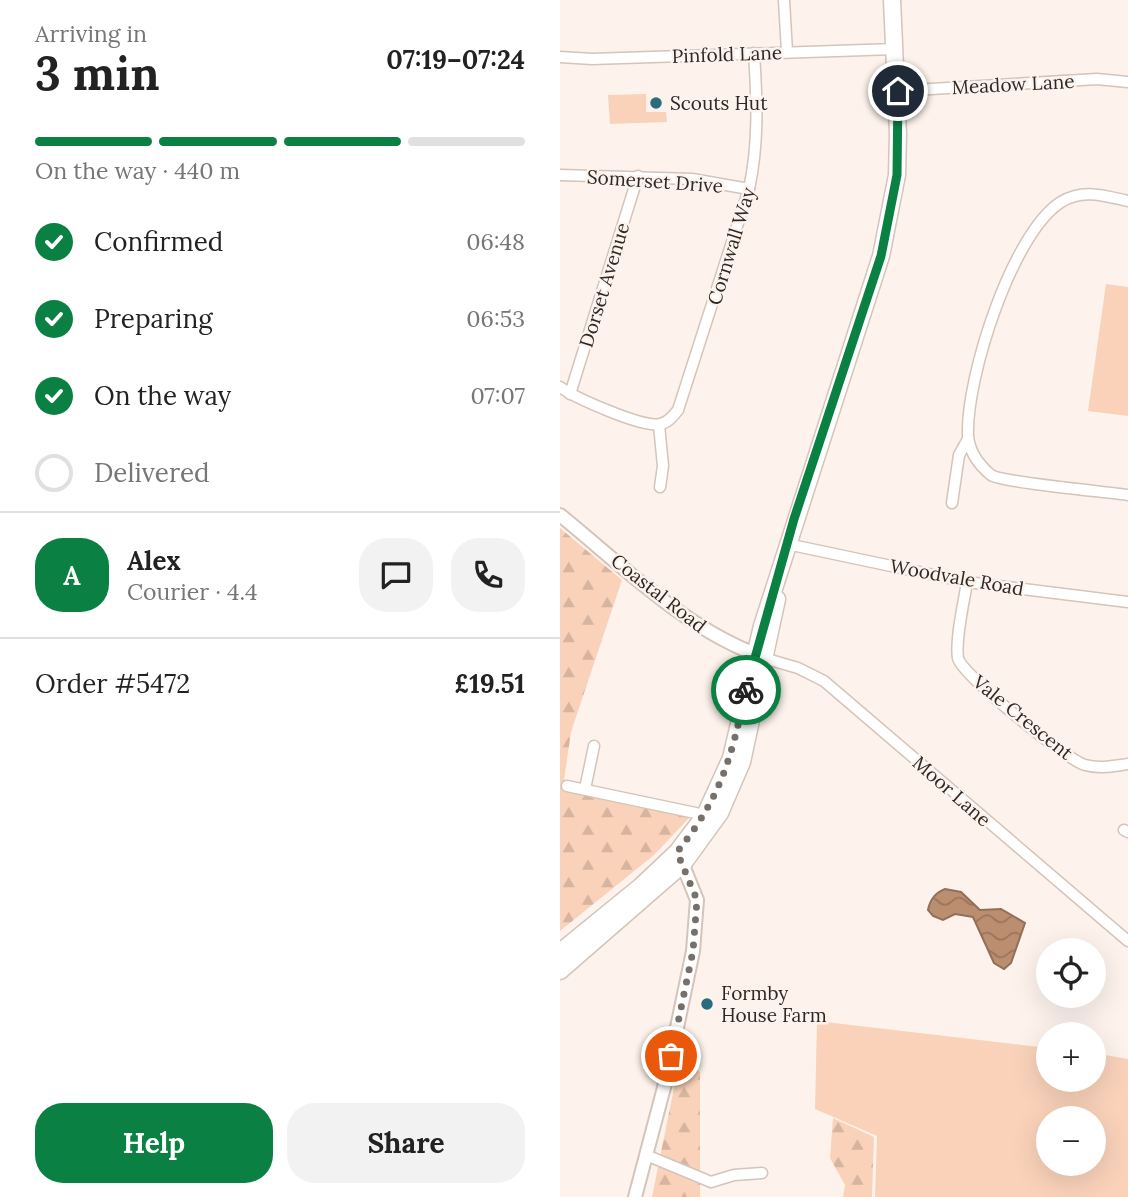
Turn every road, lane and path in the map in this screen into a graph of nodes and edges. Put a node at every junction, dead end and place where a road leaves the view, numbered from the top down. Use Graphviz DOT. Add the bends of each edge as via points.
graph roads {
  1 [pos="784,0"];
  2 [pos="892,0"];
  3 [pos="895,49"];
  4 [pos="787,52"];
  5 [pos="754,53"];
  6 [pos="560,57"];
  7 [pos="1128,82"];
  8 [pos="898,91"];
  9 [pos="560,176"];
  10 [pos="638,176"];
  11 [pos="749,189"];
  12 [pos="1128,201"];
  13 [pos="560,387"];
  14 [pos="570,394"];
  15 [pos="659,425"];
  16 [pos="968,439"];
  17 [pos="660,487"];
  18 [pos="1128,495"];
  19 [pos="952,503"];
  20 [pos="560,515"];
  21 [pos="787,544"];
  22 [pos="967,582"];
  23 [pos="1128,602"];
  24 [pos="761,657"];
  25 [pos="594,746"];
  26 [pos="1128,764"];
  27 [pos="567,786"];
  28 [pos="585,789"];
  29 [pos="705,815"];
  30 [pos="680,858"];
  31 [pos="1128,941"];
  32 [pos="560,952"];
  33 [pos="560,971"];
  34 [pos="646,1155"];
  35 [pos="762,1173"];
  36 [pos="635,1197"];
  1 -- 4 [label="street"];
  2 -- 3 [label="highway"];
  3 -- 4 [label="street, Pinfold Lane"];
  3 -- 8 [label="highway"];
  4 -- 5 [label="street, Pinfold Lane"];
  5 -- 6 [label="street, Pinfold Lane"];
  5 -- 11 [label="street, Cornwall Way" via="757,112"];
  7 -- 8 [label="street, Meadow Lane" via="1097,79"];
  8 -- 21 [label="highway" via="897,175 881,256"];
  9 -- 10 [label="street, Somerset Drive"];
  10 -- 11 [label="street, Somerset Drive"];
  10 -- 14 [label="street, Dorset Avenue"];
  11 -- 15 [label="street, Cornwall Way" via="681,402 668,421"];
  12 -- 16 [label="street" via="1092,193 1060,202 1026,243 991,320 973,390"];
  13 -- 14 [label="street"];
  14 -- 15 [label="street"];
  15 -- 17 [label="street"];
  16 -- 18 [label="street" via="976,460 994,477"];
  16 -- 19 [label="street" via="959,455"];
  20 -- 24 [label="street, Coastal Road" via="676,608 716,636"];
  21 -- 22 [label="street, Woodvale Road"];
  21 -- 24 [label="highway" via="775,622"];
  22 -- 23 [label="street, Woodvale Road"];
  22 -- 26 [label="street, Vale Crescent" via="958,658 965,671 1082,765"];
  24 -- 29 [label="highway" via="731,758"];
  24 -- 30 [label="highway" via="742,762 720,813"];
  24 -- 31 [label="street, Moor Lane" via="824,681"];
  25 -- 28 [label="street"];
  27 -- 28 [label="street"];
  28 -- 29 [label="street"];
  29 -- 30 [label="highway"];
  30 -- 32 [label="highway"];
  30 -- 33 [label="highway"];
  30 -- 34 [label="street" via="697,900 693,951"];
  34 -- 35 [label="street" via="711,1182"];
  34 -- 36 [label="street"];
}
